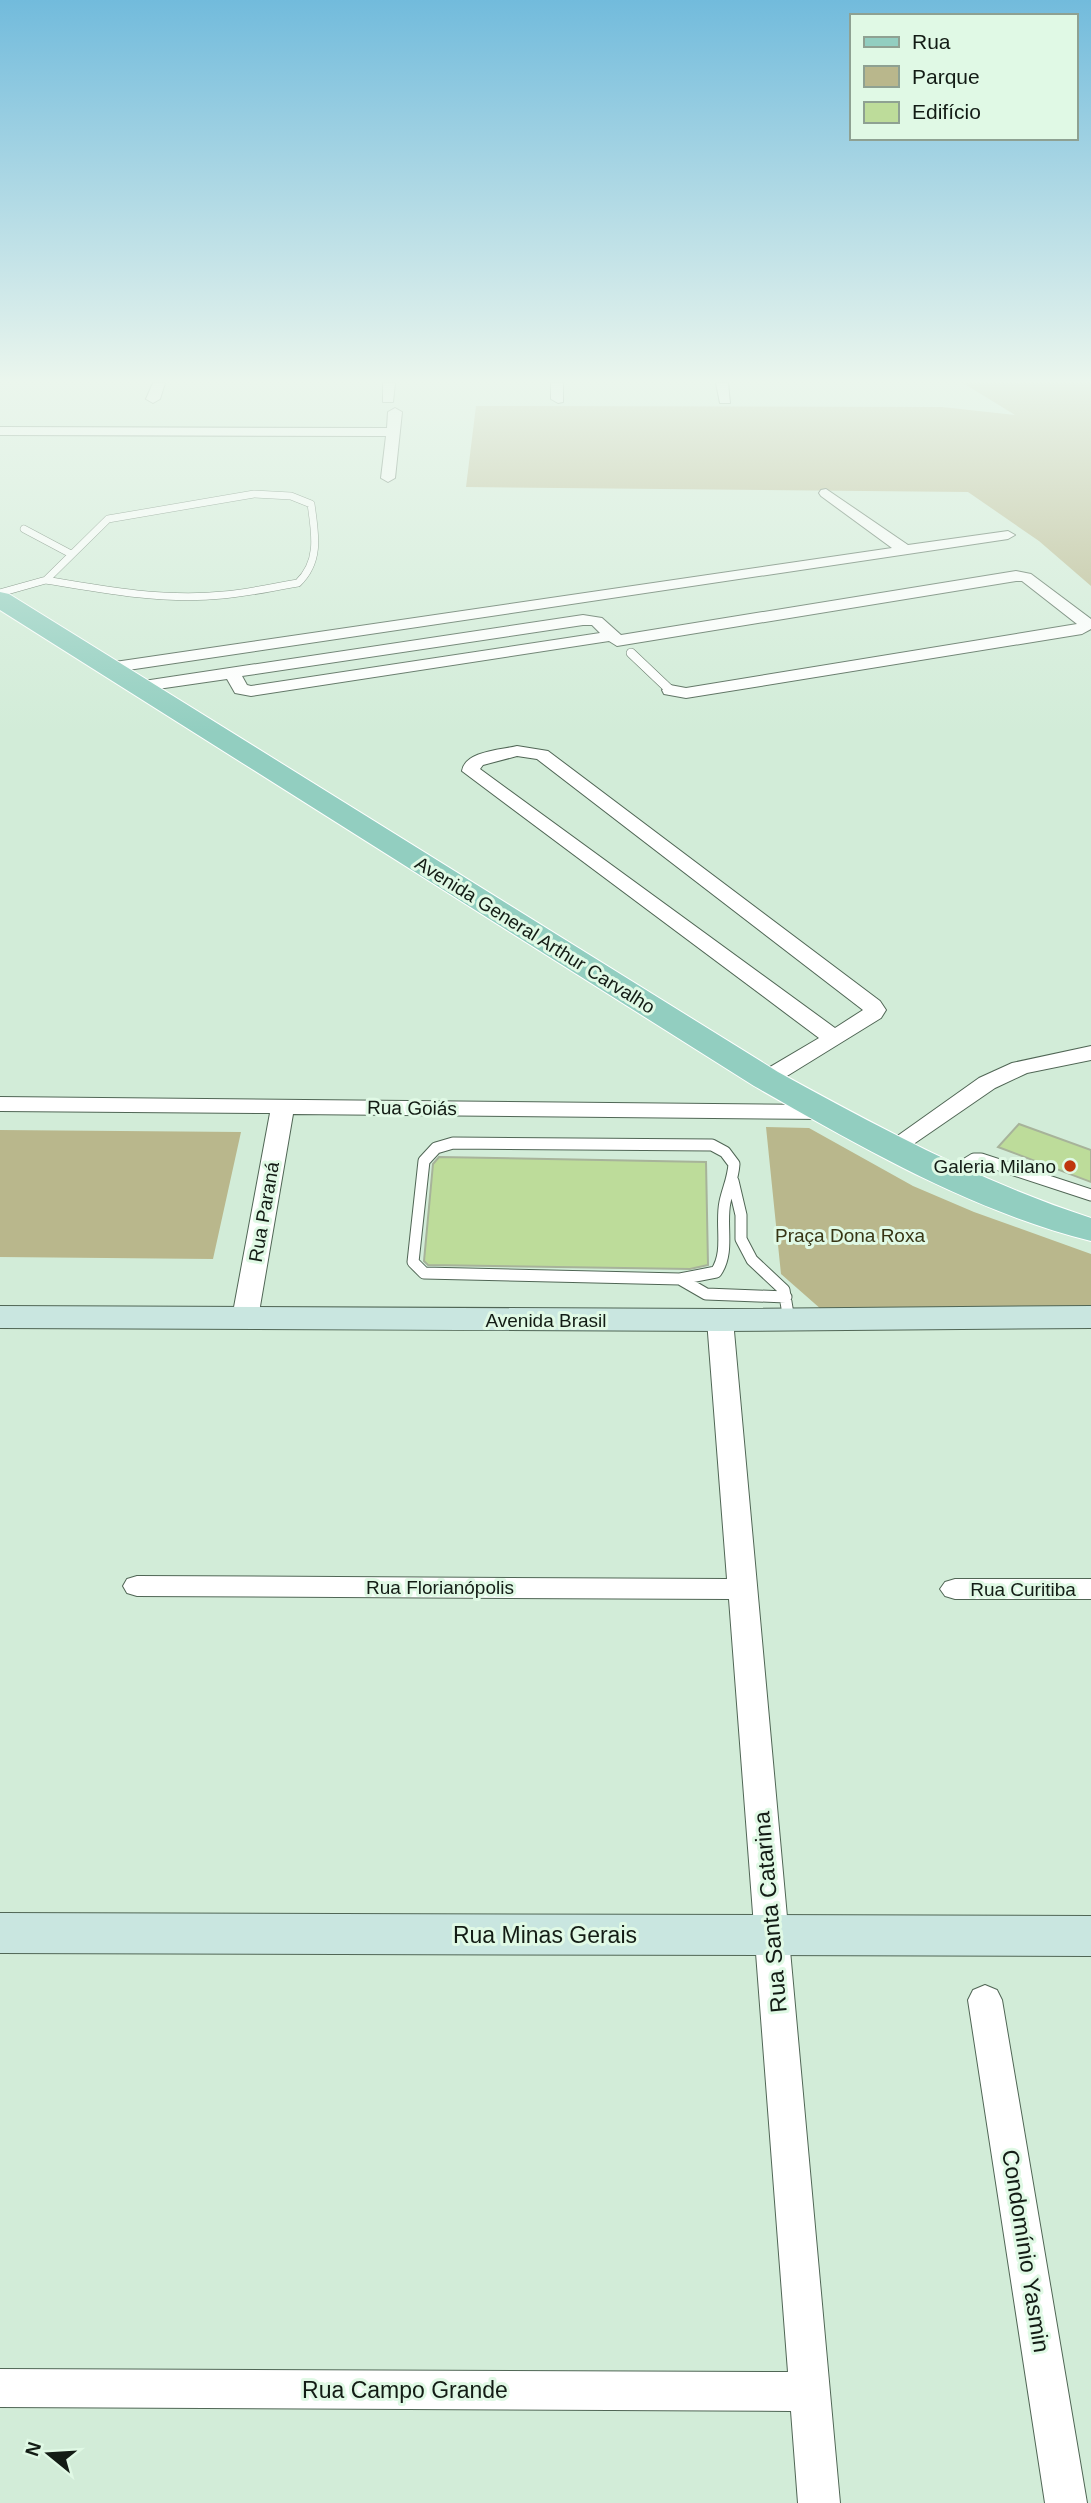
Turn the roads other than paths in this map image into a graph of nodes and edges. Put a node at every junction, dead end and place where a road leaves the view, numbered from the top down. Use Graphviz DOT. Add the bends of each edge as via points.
graph roads {
  1 [pos="220,500"];
  2 [pos="301,500"];
  3 [pos="837,500"];
  4 [pos="24,528"];
  5 [pos="1008,535"];
  6 [pos="905,550"];
  7 [pos="72,554"];
  8 [pos="46,580"];
  9 [pos="0,593"];
  10 [pos="0,599"];
  11 [pos="617,641"];
  12 [pos="631,653"];
  13 [pos="108,668"];
  14 [pos="232,673"];
  15 [pos="137,687"];
  16 [pos="670,690"];
  17 [pos="834,1038"];
  18 [pos="1091,1053"];
  19 [pos="766,1079"];
  20 [pos="0,1104"];
  21 [pos="283,1106"];
  22 [pos="824,1112"];
  23 [pos="891,1149"];
  24 [pos="948,1175"];
  25 [pos="733,1181"];
  26 [pos="1091,1195"];
  27 [pos="1091,1230"];
  28 [pos="680,1279"];
  29 [pos="787,1309"];
  30 [pos="0,1317"];
  31 [pos="1091,1317"];
  32 [pos="245,1318"];
  33 [pos="720,1320"];
  34 [pos="137,1586"];
  35 [pos="743,1589"];
  36 [pos="955,1589"];
  37 [pos="1091,1589"];
  38 [pos="0,1933"];
  39 [pos="772,1936"];
  40 [pos="1091,1937"];
  41 [pos="985,2000"];
  42 [pos="0,2388"];
  43 [pos="810,2392"];
  44 [pos="819,2503"];
  45 [pos="1066,2503"];
  1 -- 7 [label="lane" via="108,519"];
  2 -- 8 [label="lane" via="312,504 317,549 298,583 215,596 130,593"];
  3 -- 6 [label="street"];
  4 -- 7 [label="lane"];
  5 -- 6 [label="street"];
  6 -- 13 [label="street"];
  7 -- 8 [label="lane"];
  8 -- 9 [label="lane"];
  10 -- 13 [label="main road, Avenida General Arthur Carvalho"];
  11 -- 16 [label="street" via="1016,576 1026,578 1087,624 1082,629 686,693"];
  12 -- 16 [label="lane"];
  13 -- 15 [label="main road, Avenida General Arthur Carvalho"];
  14 -- 14 [label="street" via="583,620 596,621 613,636 251,691 241,689"];
  14 -- 15 [label="street"];
  15 -- 19 [label="main road, Avenida General Arthur Carvalho"];
  17 -- 17 [label="street" via="874,1008 542,755 517,751 472,765 471,771"];
  17 -- 19 [label="street"];
  18 -- 23 [label="street" via="1020,1068 987,1083"];
  19 -- 22 [label="main road, Avenida General Arthur Carvalho"];
  20 -- 21 [label="street, Rua Goiás"];
  21 -- 22 [label="street, Rua Goiás"];
  21 -- 32 [label="street, Rua Paraná"];
  22 -- 23 [label="main road, Avenida General Arthur Carvalho"];
  23 -- 24 [label="main road, Avenida General Arthur Carvalho"];
  24 -- 26 [label="lane" via="981,1159"];
  24 -- 27 [label="main road, Avenida General Arthur Carvalho" via="1023,1208"];
  25 -- 28 [label="lane" via="725,1201 723,1262 716,1272"];
  25 -- 28 [label="lane" via="734,1164 725,1152 712,1145 689,1143 453,1143 430,1150 424,1161 413,1262 424,1273"];
  25 -- 29 [label="lane" via="741,1239 752,1260 777,1282"];
  28 -- 29 [label="lane" via="706,1294"];
  29 -- 31 [label="main road, Avenida Brasil"];
  29 -- 33 [label="main road, Avenida Brasil"];
  30 -- 32 [label="main road, Avenida Brasil"];
  32 -- 33 [label="main road, Avenida Brasil"];
  33 -- 35 [label="street, Rua Santa Catarina"];
  34 -- 35 [label="street, Rua Florianópolis"];
  35 -- 39 [label="street, Rua Santa Catarina"];
  36 -- 37 [label="street, Rua Curitiba"];
  38 -- 39 [label="main road, Rua Minas Gerais"];
  39 -- 40 [label="main road, Rua Minas Gerais"];
  39 -- 43 [label="street, Rua Santa Catarina"];
  41 -- 45 [label="street, Condomínio Yasmin"];
  42 -- 43 [label="street, Rua Campo Grande"];
  43 -- 44 [label="street, Rua Santa Catarina"];
}
